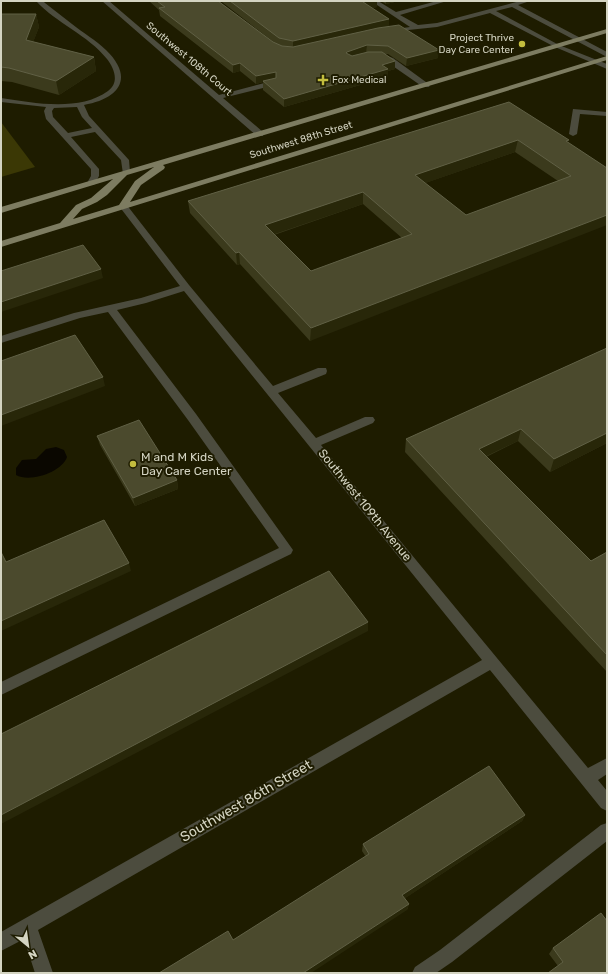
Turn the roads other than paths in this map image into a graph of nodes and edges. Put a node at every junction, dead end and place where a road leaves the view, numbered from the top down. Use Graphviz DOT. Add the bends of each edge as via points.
graph roads {
  1 [pos="40,1"];
  2 [pos="105,1"];
  3 [pos="374,1"];
  4 [pos="444,1"];
  5 [pos="527,1"];
  6 [pos="512,5"];
  7 [pos="491,11"];
  8 [pos="395,14"];
  9 [pos="538,18"];
  10 [pos="520,20"];
  11 [pos="417,28"];
  12 [pos="607,31"];
  13 [pos="382,32"];
  14 [pos="578,40"];
  15 [pos="557,46"];
  16 [pos="607,55"];
  17 [pos="373,56"];
  18 [pos="607,58"];
  19 [pos="597,61"];
  20 [pos="607,67"];
  21 [pos="272,82"];
  22 [pos="426,85"];
  23 [pos="218,97"];
  24 [pos="1,100"];
  25 [pos="80,104"];
  26 [pos="51,106"];
  27 [pos="607,114"];
  28 [pos="97,129"];
  29 [pos="260,134"];
  30 [pos="573,134"];
  31 [pos="66,136"];
  32 [pos="176,158"];
  33 [pos="126,172"];
  34 [pos="91,183"];
  35 [pos="123,206"];
  36 [pos="1,210"];
  37 [pos="64,224"];
  38 [pos="1,244"];
  39 [pos="186,287"];
  40 [pos="111,308"];
  41 [pos="1,340"];
  42 [pos="322,370"];
  43 [pos="272,391"];
  44 [pos="369,420"];
  45 [pos="315,442"];
  46 [pos="492,661"];
  47 [pos="1,689"];
  48 [pos="607,765"];
  49 [pos="587,778"];
  50 [pos="607,803"];
  51 [pos="607,831"];
  52 [pos="28,926"];
  53 [pos="1,942"];
  54 [pos="44,973"];
  55 [pos="421,973"];
  1 -- 25 [label="street" via="98,47 117,70 117,86 110,94"];
  2 -- 23 [label="street, Southwest 108th Court"];
  3 -- 8 [label="street"];
  4 -- 8 [label="street"];
  5 -- 6 [label="street"];
  6 -- 7 [label="street"];
  6 -- 9 [label="street"];
  7 -- 10 [label="street"];
  7 -- 11 [label="street"];
  8 -- 11 [label="street"];
  9 -- 10 [label="street"];
  9 -- 14 [label="street"];
  10 -- 15 [label="street"];
  11 -- 13 [label="street"];
  12 -- 14 [label="main road, Southwest 88th Street"];
  14 -- 15 [label="main road, Southwest 88th Street"];
  14 -- 16 [label="street"];
  15 -- 19 [label="street"];
  15 -- 22 [label="main road, Southwest 88th Street"];
  17 -- 22 [label="street" via="390,60"];
  18 -- 19 [label="main road, Southwest 88th Street"];
  19 -- 20 [label="street"];
  19 -- 35 [label="main road, Southwest 88th Street"];
  21 -- 23 [label="street"];
  22 -- 29 [label="main road, Southwest 88th Street"];
  23 -- 29 [label="street, Southwest 108th Court"];
  24 -- 26 [label="street"];
  25 -- 26 [label="street"];
  25 -- 28 [label="street" via="82,111"];
  26 -- 31 [label="street" via="48,111 49,117"];
  27 -- 30 [label="street" via="576,111"];
  28 -- 31 [label="street"];
  28 -- 33 [label="street" via="125,160"];
  29 -- 32 [label="main road, Southwest 88th Street"];
  31 -- 34 [label="street" via="94,169 96,176"];
  32 -- 33 [label="main road, Southwest 88th Street"];
  32 -- 35 [label="main road" via="148,174 131,190"];
  33 -- 34 [label="main road, Southwest 88th Street"];
  33 -- 37 [label="main road" via="104,193 79,207"];
  34 -- 36 [label="main road, Southwest 88th Street"];
  35 -- 37 [label="main road, Southwest 88th Street"];
  35 -- 39 [label="street, Southwest 109th Avenue"];
  37 -- 38 [label="main road, Southwest 88th Street"];
  39 -- 40 [label="street"];
  39 -- 43 [label="street, Southwest 109th Avenue"];
  40 -- 41 [label="street" via="78,315"];
  40 -- 47 [label="street" via="287,550"];
  42 -- 43 [label="street"];
  43 -- 45 [label="street, Southwest 109th Avenue"];
  44 -- 45 [label="street"];
  45 -- 46 [label="street, Southwest 109th Avenue"];
  46 -- 49 [label="street, Southwest 109th Avenue"];
  46 -- 52 [label="street, Southwest 86th Street"];
  48 -- 49 [label="street"];
  49 -- 50 [label="street, Southwest 109th Avenue"];
  51 -- 55 [label="street"];
  52 -- 53 [label="street, Southwest 86th Street"];
  52 -- 54 [label="street"];
}
